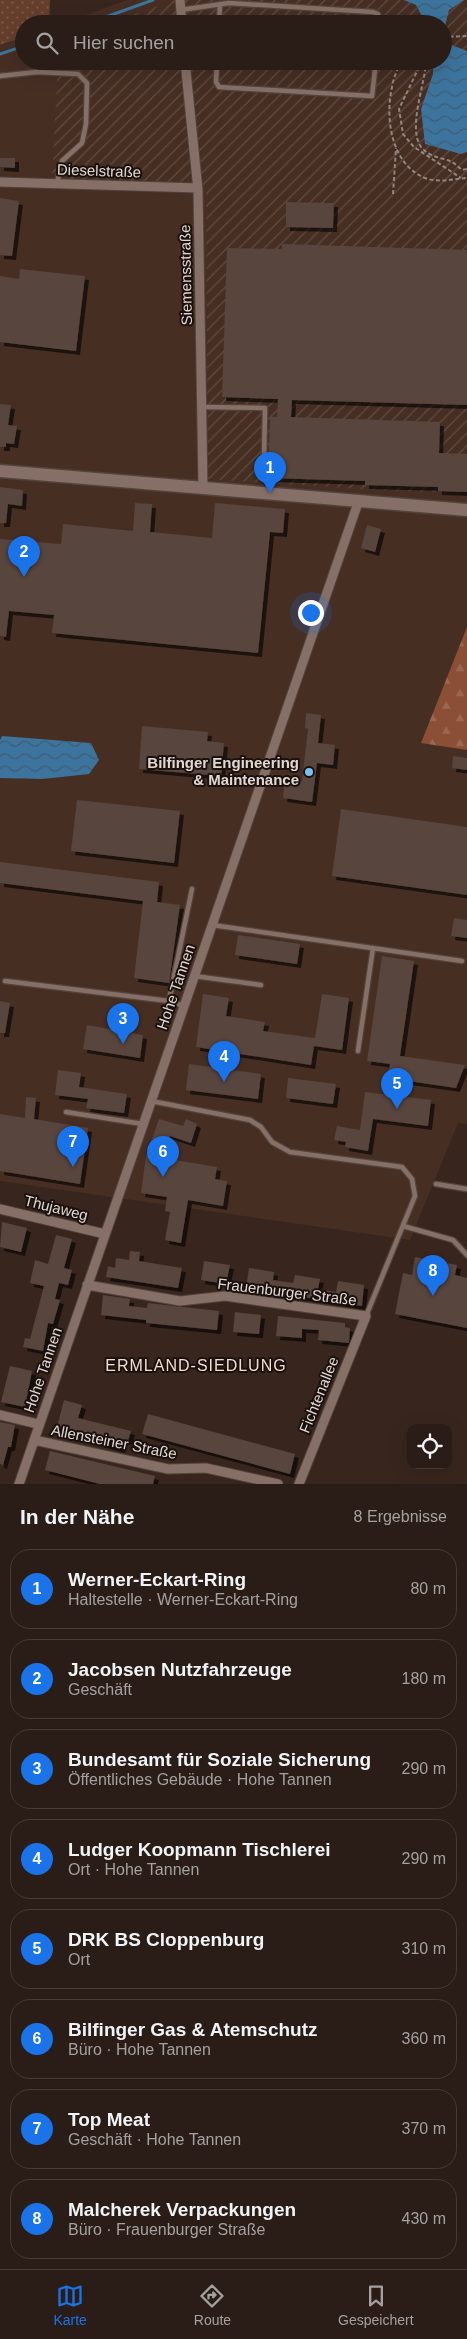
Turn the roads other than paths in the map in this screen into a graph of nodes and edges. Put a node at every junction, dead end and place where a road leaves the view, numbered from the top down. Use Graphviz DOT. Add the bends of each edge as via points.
graph roads {
  1 [pos="180,0"];
  2 [pos="220,4"];
  3 [pos="180,10"];
  4 [pos="181,15"];
  5 [pos="219,15"];
  6 [pos="378,15"];
  7 [pos="187,70"];
  8 [pos="217,70"];
  9 [pos="375,70"];
  10 [pos="0,76"];
  11 [pos="0,182"];
  12 [pos="56,183"];
  13 [pos="198,188"];
  14 [pos="202,407"];
  15 [pos="264,460"];
  16 [pos="0,471"];
  17 [pos="203,488"];
  18 [pos="359,500"];
  19 [pos="467,510"];
  20 [pos="192,889"];
  21 [pos="212,925"];
  22 [pos="373,948"];
  23 [pos="462,962"];
  24 [pos="194,976"];
  25 [pos="5,981"];
  26 [pos="261,985"];
  27 [pos="169,1001"];
  28 [pos="184,1006"];
  29 [pos="358,1051"];
  30 [pos="151,1101"];
  31 [pos="66,1112"];
  32 [pos="143,1124"];
  33 [pos="436,1184"];
  34 [pos="467,1189"];
  35 [pos="0,1209"];
  36 [pos="402,1226"];
  37 [pos="105,1234"];
  38 [pos="467,1255"];
  39 [pos="87,1285"];
  40 [pos="366,1316"];
  41 [pos="0,1415"];
  42 [pos="38,1424"];
  43 [pos="34,1440"];
  44 [pos="19,1484"];
  45 [pos="278,1484"];
  46 [pos="299,1484"];
  1 -- 3 [label="street"];
  2 -- 3 [label="lane"];
  2 -- 5 [label="lane"];
  2 -- 6 [label="lane" via="373,12"];
  3 -- 4 [label="street"];
  7 -- 13 [label="street, Siemensstraße"];
  8 -- 9 [label="lane" via="219,87 372,96"];
  10 -- 12 [label="lane" via="37,72 78,74 87,84 82,142 62,161"];
  11 -- 12 [label="street, Dieselstraße"];
  12 -- 13 [label="street, Dieselstraße"];
  13 -- 14 [label="street, Siemensstraße"];
  14 -- 15 [label="lane" via="265,408"];
  14 -- 17 [label="street, Siemensstraße"];
  16 -- 17 [label="street"];
  17 -- 18 [label="street"];
  18 -- 19 [label="street"];
  18 -- 21 [label="street, Hohe Tannen"];
  20 -- 27 [label="lane"];
  21 -- 22 [label="lane"];
  21 -- 24 [label="street, Hohe Tannen"];
  22 -- 23 [label="lane"];
  22 -- 29 [label="lane"];
  24 -- 26 [label="lane"];
  24 -- 28 [label="street, Hohe Tannen"];
  25 -- 27 [label="lane"];
  27 -- 28 [label="lane"];
  28 -- 30 [label="street, Hohe Tannen"];
  30 -- 32 [label="street, Hohe Tannen"];
  30 -- 36 [label="lane" via="250,1120 261,1127 272,1142 290,1152 402,1168 412,1179 415,1196"];
  31 -- 32 [label="lane"];
  32 -- 37 [label="street, Hohe Tannen"];
  33 -- 34 [label="lane"];
  35 -- 37 [label="street, Thujaweg"];
  36 -- 38 [label="lane" via="453,1240"];
  36 -- 40 [label="lane"];
  37 -- 39 [label="street, Hohe Tannen"];
  39 -- 40 [label="street, Frauenburger Straße" via="180,1301 225,1296"];
  39 -- 42 [label="street, Hohe Tannen"];
  40 -- 46 [label="street, Fichtenallee"];
  41 -- 42 [label="street"];
  42 -- 43 [label="street, Hohe Tannen"];
  43 -- 44 [label="street, Hohe Tannen"];
  43 -- 45 [label="street, Allensteiner Straße" via="168,1469 206,1468"];
}
